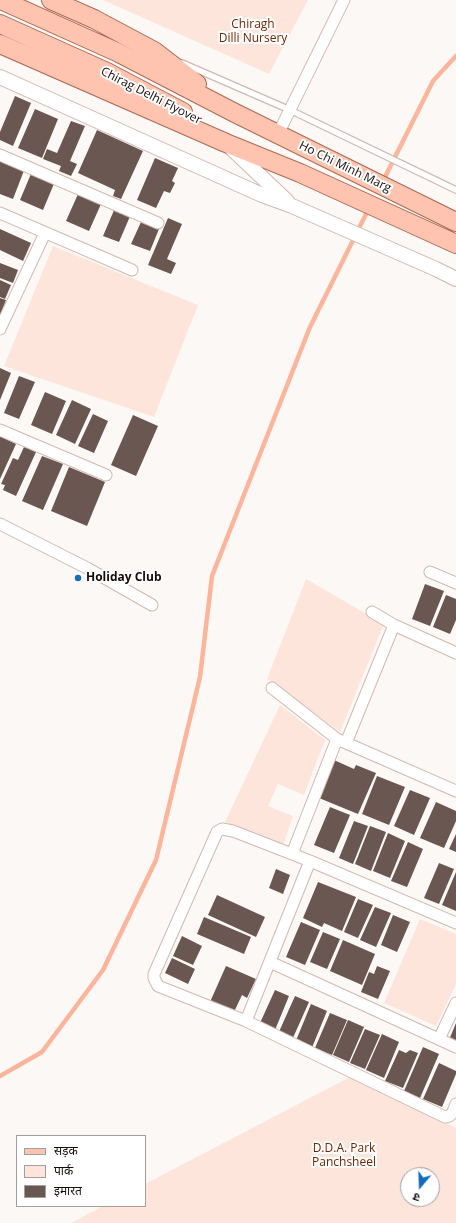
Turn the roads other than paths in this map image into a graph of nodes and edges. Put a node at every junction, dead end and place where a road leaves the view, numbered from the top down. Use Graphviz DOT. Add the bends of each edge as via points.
graph roads {
  1 [pos="1,0"];
  2 [pos="51,0"];
  3 [pos="344,0"];
  4 [pos="0,24"];
  5 [pos="0,44"];
  6 [pos="154,51"];
  7 [pos="0,78"];
  8 [pos="290,110"];
  9 [pos="235,113"];
  10 [pos="278,134"];
  11 [pos="226,143"];
  12 [pos="0,155"];
  13 [pos="300,173"];
  14 [pos="456,190"];
  15 [pos="292,206"];
  16 [pos="0,213"];
  17 [pos="456,222"];
  18 [pos="158,223"];
  19 [pos="45,233"];
  20 [pos="456,244"];
  21 [pos="132,270"];
  22 [pos="456,279"];
  23 [pos="0,329"];
  24 [pos="0,430"];
  25 [pos="106,475"];
  26 [pos="0,524"];
  27 [pos="430,572"];
  28 [pos="456,583"];
  29 [pos="152,605"];
  30 [pos="372,612"];
  31 [pos="394,625"];
  32 [pos="456,653"];
  33 [pos="272,688"];
  34 [pos="341,741"];
  35 [pos="456,792"];
  36 [pos="292,854"];
  37 [pos="310,861"];
  38 [pos="456,923"];
  39 [pos="270,962"];
  40 [pos="456,1003"];
  41 [pos="246,1021"];
  42 [pos="439,1039"];
  43 [pos="456,1047"];
  44 [pos="456,1104"];
  1 -- 9 [label="main road, Chirag Delhi Flyover" via="119,53"];
  2 -- 6 [label="main road" via="94,19"];
  3 -- 8 [label="street"];
  4 -- 13 [label="main road, Chirag Delhi Flyover" via="107,72"];
  5 -- 11 [label="main road"];
  6 -- 8 [label="lane"];
  6 -- 9 [label="main road"];
  7 -- 15 [label="street"];
  8 -- 10 [label="street"];
  8 -- 14 [label="lane"];
  9 -- 10 [label="main road, Ho Chi Minh Marg"];
  10 -- 17 [label="main road, Ho Chi Minh Marg"];
  11 -- 13 [label="main road"];
  11 -- 15 [label="street"];
  12 -- 18 [label="street"];
  13 -- 20 [label="main road, Ho Chi Minh Marg"];
  15 -- 22 [label="street"];
  16 -- 19 [label="street"];
  19 -- 21 [label="street"];
  19 -- 23 [label="street"];
  24 -- 25 [label="street"];
  26 -- 29 [label="street" via="87,568"];
  27 -- 28 [label="street"];
  30 -- 31 [label="street"];
  31 -- 32 [label="street"];
  31 -- 34 [label="street"];
  33 -- 34 [label="street"];
  34 -- 35 [label="street"];
  34 -- 36 [label="street"];
  36 -- 37 [label="street"];
  36 -- 41 [label="street" via="233,831 222,829 217,832 154,974 158,986"];
  37 -- 38 [label="street"];
  37 -- 39 [label="street"];
  39 -- 41 [label="street"];
  39 -- 42 [label="street"];
  40 -- 42 [label="street"];
  41 -- 44 [label="street" via="445,1117 452,1114"];
  42 -- 43 [label="street"];
}
